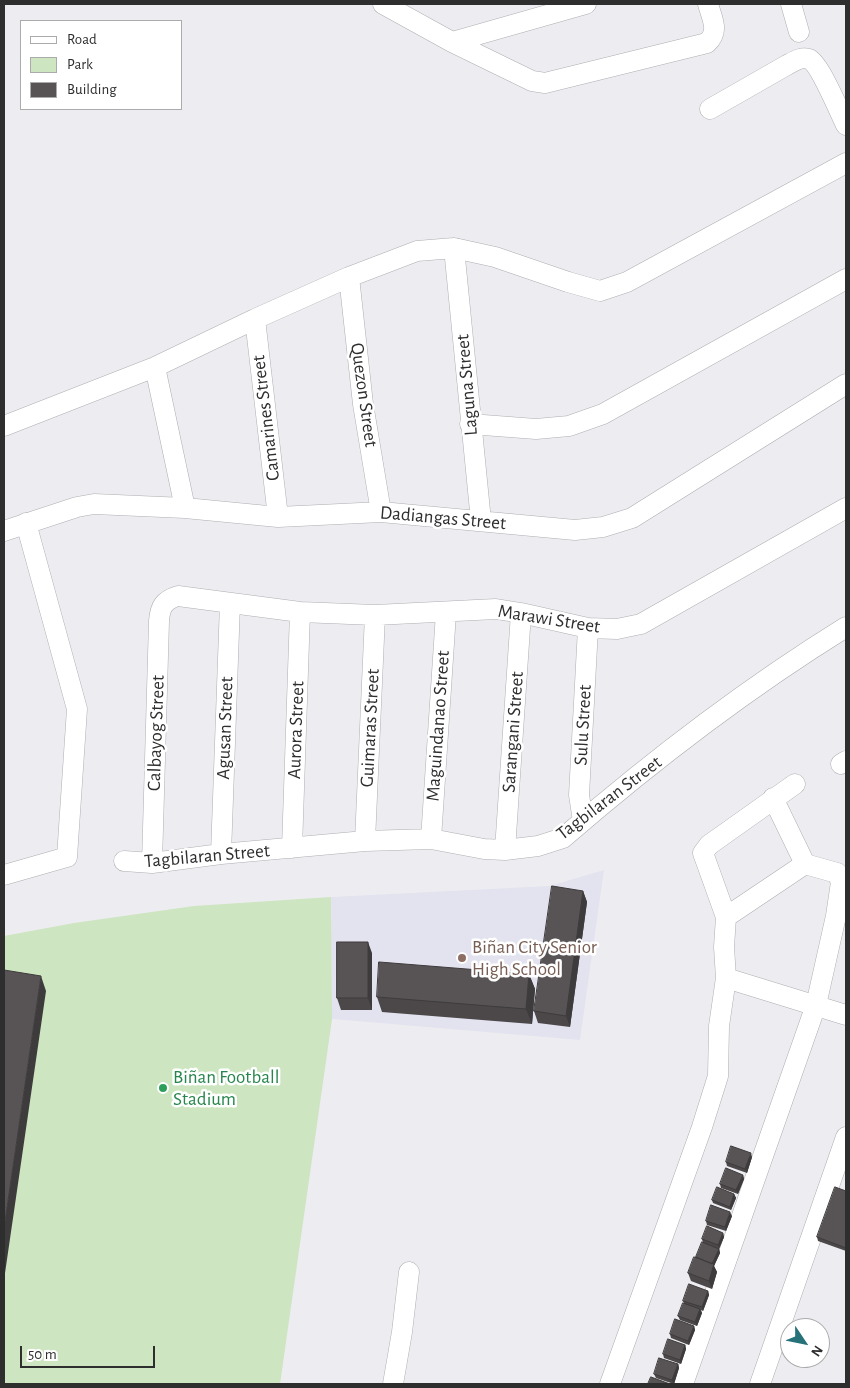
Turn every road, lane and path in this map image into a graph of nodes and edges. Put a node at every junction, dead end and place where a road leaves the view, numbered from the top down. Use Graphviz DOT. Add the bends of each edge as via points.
graph roads {
  1 [pos="383,4"];
  2 [pos="586,4"];
  3 [pos="708,4"];
  4 [pos="791,4"];
  5 [pos="799,32"];
  6 [pos="452,42"];
  7 [pos="710,109"];
  8 [pos="846,125"];
  9 [pos="846,163"];
  10 [pos="454,248"];
  11 [pos="349,277"];
  12 [pos="846,279"];
  13 [pos="255,319"];
  14 [pos="155,367"];
  15 [pos="846,384"];
  16 [pos="470,424"];
  17 [pos="4,426"];
  18 [pos="185,508"];
  19 [pos="846,508"];
  20 [pos="381,512"];
  21 [pos="278,517"];
  22 [pos="481,521"];
  23 [pos="26,523"];
  24 [pos="4,531"];
  25 [pos="164,603"];
  26 [pos="230,603"];
  27 [pos="300,612"];
  28 [pos="446,612"];
  29 [pos="521,613"];
  30 [pos="376,615"];
  31 [pos="846,626"];
  32 [pos="588,628"];
  33 [pos="795,784"];
  34 [pos="773,798"];
  35 [pos="583,821"];
  36 [pos="431,838"];
  37 [pos="365,841"];
  38 [pos="292,848"];
  39 [pos="505,850"];
  40 [pos="221,854"];
  41 [pos="124,861"];
  42 [pos="152,864"];
  43 [pos="805,864"];
  44 [pos="4,876"];
  45 [pos="726,917"];
  46 [pos="726,978"];
  47 [pos="816,1005"];
  48 [pos="846,1015"];
  49 [pos="846,1137"];
  50 [pos="409,1272"];
  51 [pos="393,1384"];
  52 [pos="610,1384"];
  53 [pos="683,1384"];
  54 [pos="760,1384"];
  1 -- 6 [label="street"];
  2 -- 6 [label="street"];
  3 -- 6 [label="street" via="715,30 706,43 544,83 532,81"];
  4 -- 5 [label="street"];
  7 -- 8 [label="street" via="787,64 808,58 820,72"];
  9 -- 10 [label="street" via="627,282 600,291 495,257"];
  10 -- 11 [label="street" via="417,251"];
  10 -- 16 [label="street, Laguna Street"];
  11 -- 13 [label="street"];
  11 -- 20 [label="street, Quezon Street"];
  12 -- 16 [label="street" via="603,414 569,426 536,429"];
  13 -- 14 [label="street"];
  13 -- 21 [label="street, Camarines Street"];
  14 -- 17 [label="street"];
  14 -- 18 [label="street"];
  15 -- 22 [label="street, Dadiangas Street" via="632,518 603,527 575,530"];
  16 -- 22 [label="street, Laguna Street"];
  18 -- 21 [label="street, Dadiangas Street"];
  18 -- 23 [label="street, Dadiangas Street" via="94,504"];
  19 -- 32 [label="street, Marawi Street" via="641,624 617,629"];
  20 -- 21 [label="street, Dadiangas Street"];
  20 -- 22 [label="street, Dadiangas Street"];
  23 -- 24 [label="street, Dadiangas Street"];
  23 -- 44 [label="street" via="76,709 67,857"];
  25 -- 26 [label="street, Marawi Street" via="178,596"];
  25 -- 42 [label="street, Calbayog Street" via="159,612"];
  26 -- 27 [label="street, Marawi Street"];
  26 -- 40 [label="street, Agusan Street"];
  27 -- 30 [label="street, Marawi Street"];
  27 -- 38 [label="street, Aurora Street"];
  28 -- 29 [label="street, Marawi Street" via="496,609"];
  28 -- 30 [label="street, Marawi Street"];
  28 -- 36 [label="street, Maguindanao Street"];
  29 -- 32 [label="street, Marawi Street"];
  29 -- 39 [label="street, Sarangani Street"];
  30 -- 37 [label="street, Guimaras Street"];
  31 -- 35 [label="street, Tagbilaran Street" via="737,699"];
  32 -- 35 [label="street, Sulu Street" via="580,795"];
  33 -- 34 [label="street"];
  34 -- 43 [label="street"];
  34 -- 45 [label="street" via="709,845 703,853"];
  35 -- 39 [label="street, Tagbilaran Street" via="563,838 538,846"];
  36 -- 37 [label="street, Tagbilaran Street"];
  36 -- 39 [label="street, Tagbilaran Street"];
  37 -- 38 [label="street, Tagbilaran Street"];
  38 -- 40 [label="street, Tagbilaran Street"];
  40 -- 42 [label="street, Tagbilaran Street"];
  41 -- 42 [label="street, Tagbilaran Street"];
  43 -- 45 [label="street"];
  43 -- 47 [label="street" via="837,873 841,882"];
  45 -- 46 [label="street"];
  46 -- 47 [label="street"];
  46 -- 52 [label="street" via="718,1026 718,1076"];
  47 -- 48 [label="street"];
  47 -- 53 [label="street"];
  49 -- 54 [label="street"];
  50 -- 51 [label="street"];
}
